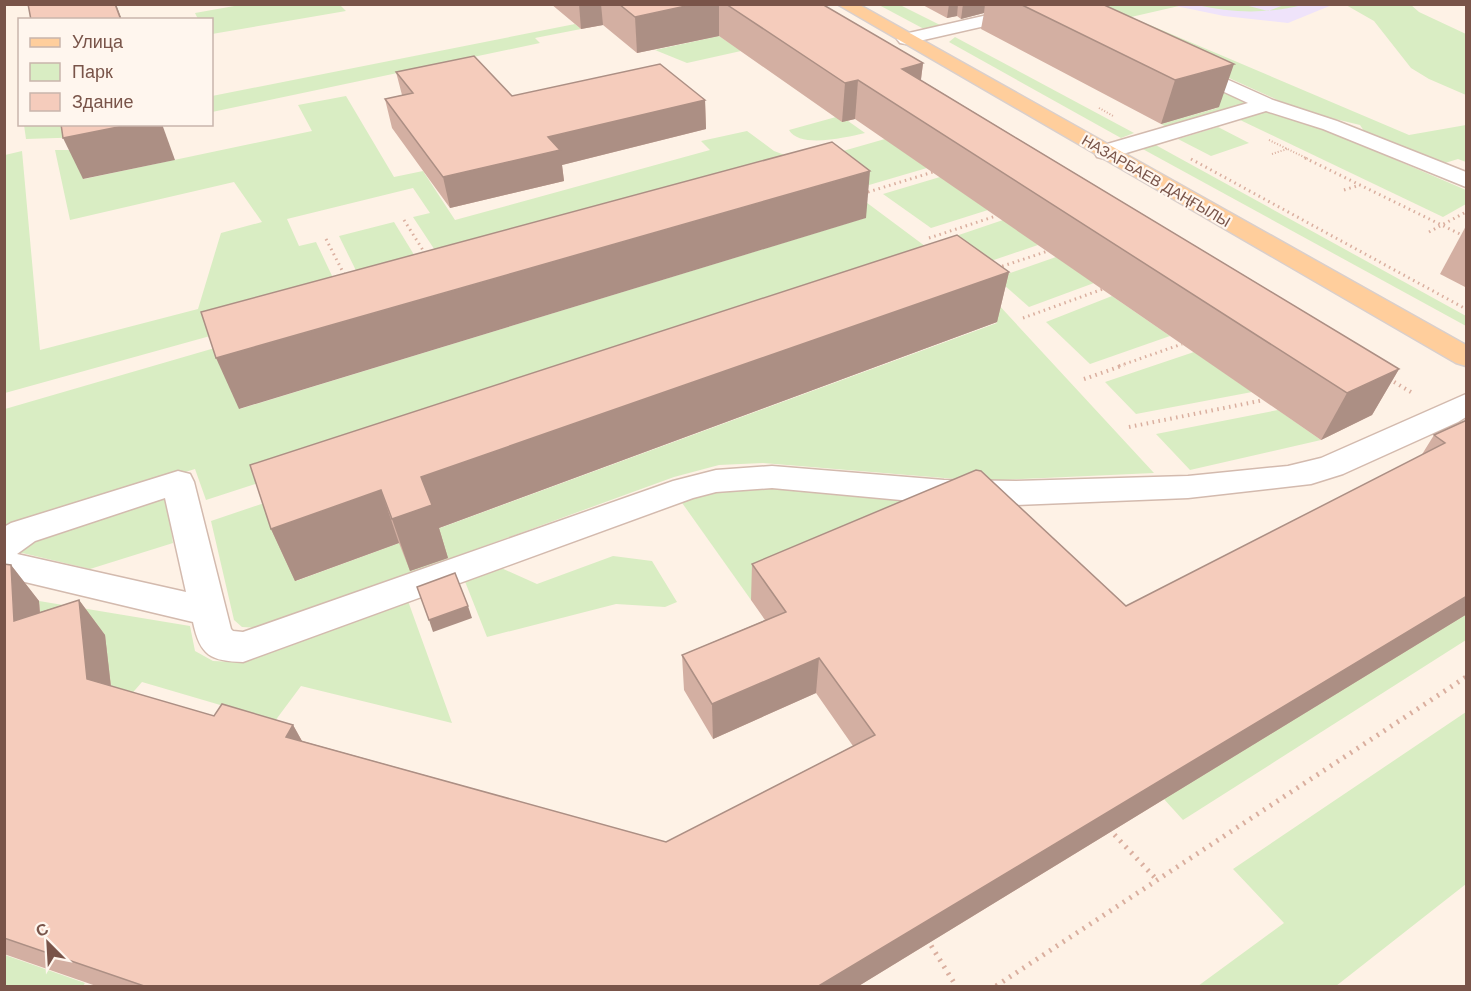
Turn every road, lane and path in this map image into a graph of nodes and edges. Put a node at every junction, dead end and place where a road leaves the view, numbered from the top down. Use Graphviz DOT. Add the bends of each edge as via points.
graph roads {
  1 [pos="845,4"];
  2 [pos="1045,7"];
  3 [pos="906,39"];
  4 [pos="1168,58"];
  5 [pos="1266,104"];
  6 [pos="1222,117"];
  7 [pos="1287,149"];
  8 [pos="1105,152"];
  9 [pos="1272,154"];
  10 [pos="933,172"];
  11 [pos="1467,180"];
  12 [pos="1360,185"];
  13 [pos="1344,190"];
  14 [pos="868,192"];
  15 [pos="1467,212"];
  16 [pos="996,216"];
  17 [pos="404,220"];
  18 [pos="1444,226"];
  19 [pos="1429,232"];
  20 [pos="1467,237"];
  21 [pos="928,238"];
  22 [pos="326,239"];
  23 [pos="1048,251"];
  24 [pos="428,259"];
  25 [pos="987,271"];
  26 [pos="348,281"];
  27 [pos="1103,289"];
  28 [pos="1023,318"];
  29 [pos="1182,344"];
  30 [pos="1467,357"];
  31 [pos="1387,377"];
  32 [pos="1084,379"];
  33 [pos="1264,400"];
  34 [pos="1457,409"];
  35 [pos="1129,426"];
  36 [pos="4,545"];
  37 [pos="4,564"];
  38 [pos="210,612"];
  39 [pos="1467,677"];
  40 [pos="1100,820"];
  41 [pos="1158,881"];
  42 [pos="920,928"];
  43 [pos="956,987"];
  44 [pos="996,987"];
  1 -- 3 [label="main road, НАЗАРБАЕВ ДАҢҒЫЛЫ"];
  2 -- 3 [label="lane"];
  3 -- 8 [label="main road, НАЗАРБАЕВ ДАҢҒЫЛЫ"];
  4 -- 5 [label="lane"];
  5 -- 6 [label="lane"];
  5 -- 11 [label="lane"];
  6 -- 7 [label="path"];
  6 -- 8 [label="lane"];
  7 -- 9 [label="path"];
  7 -- 12 [label="path"];
  8 -- 30 [label="main road, НАЗАРБАЕВ ДАҢҒЫЛЫ"];
  10 -- 14 [label="path"];
  12 -- 13 [label="path"];
  12 -- 18 [label="path"];
  15 -- 18 [label="path"];
  16 -- 21 [label="path"];
  17 -- 24 [label="path"];
  18 -- 19 [label="path"];
  18 -- 20 [label="path"];
  22 -- 26 [label="path"];
  23 -- 25 [label="path"];
  27 -- 28 [label="path"];
  29 -- 32 [label="path"];
  31 -- 34 [label="path"];
  33 -- 35 [label="path"];
  34 -- 38 [label="lane" via="1311,473 1188,487 1016,493 944,492 772,477 716,481 243,647 223,646 214,634"];
  36 -- 38 [label="lane" via="23,532 178,482"];
  37 -- 38 [label="lane"];
  39 -- 41 [label="path"];
  40 -- 41 [label="path"];
  41 -- 44 [label="path"];
  42 -- 43 [label="path"];
}
